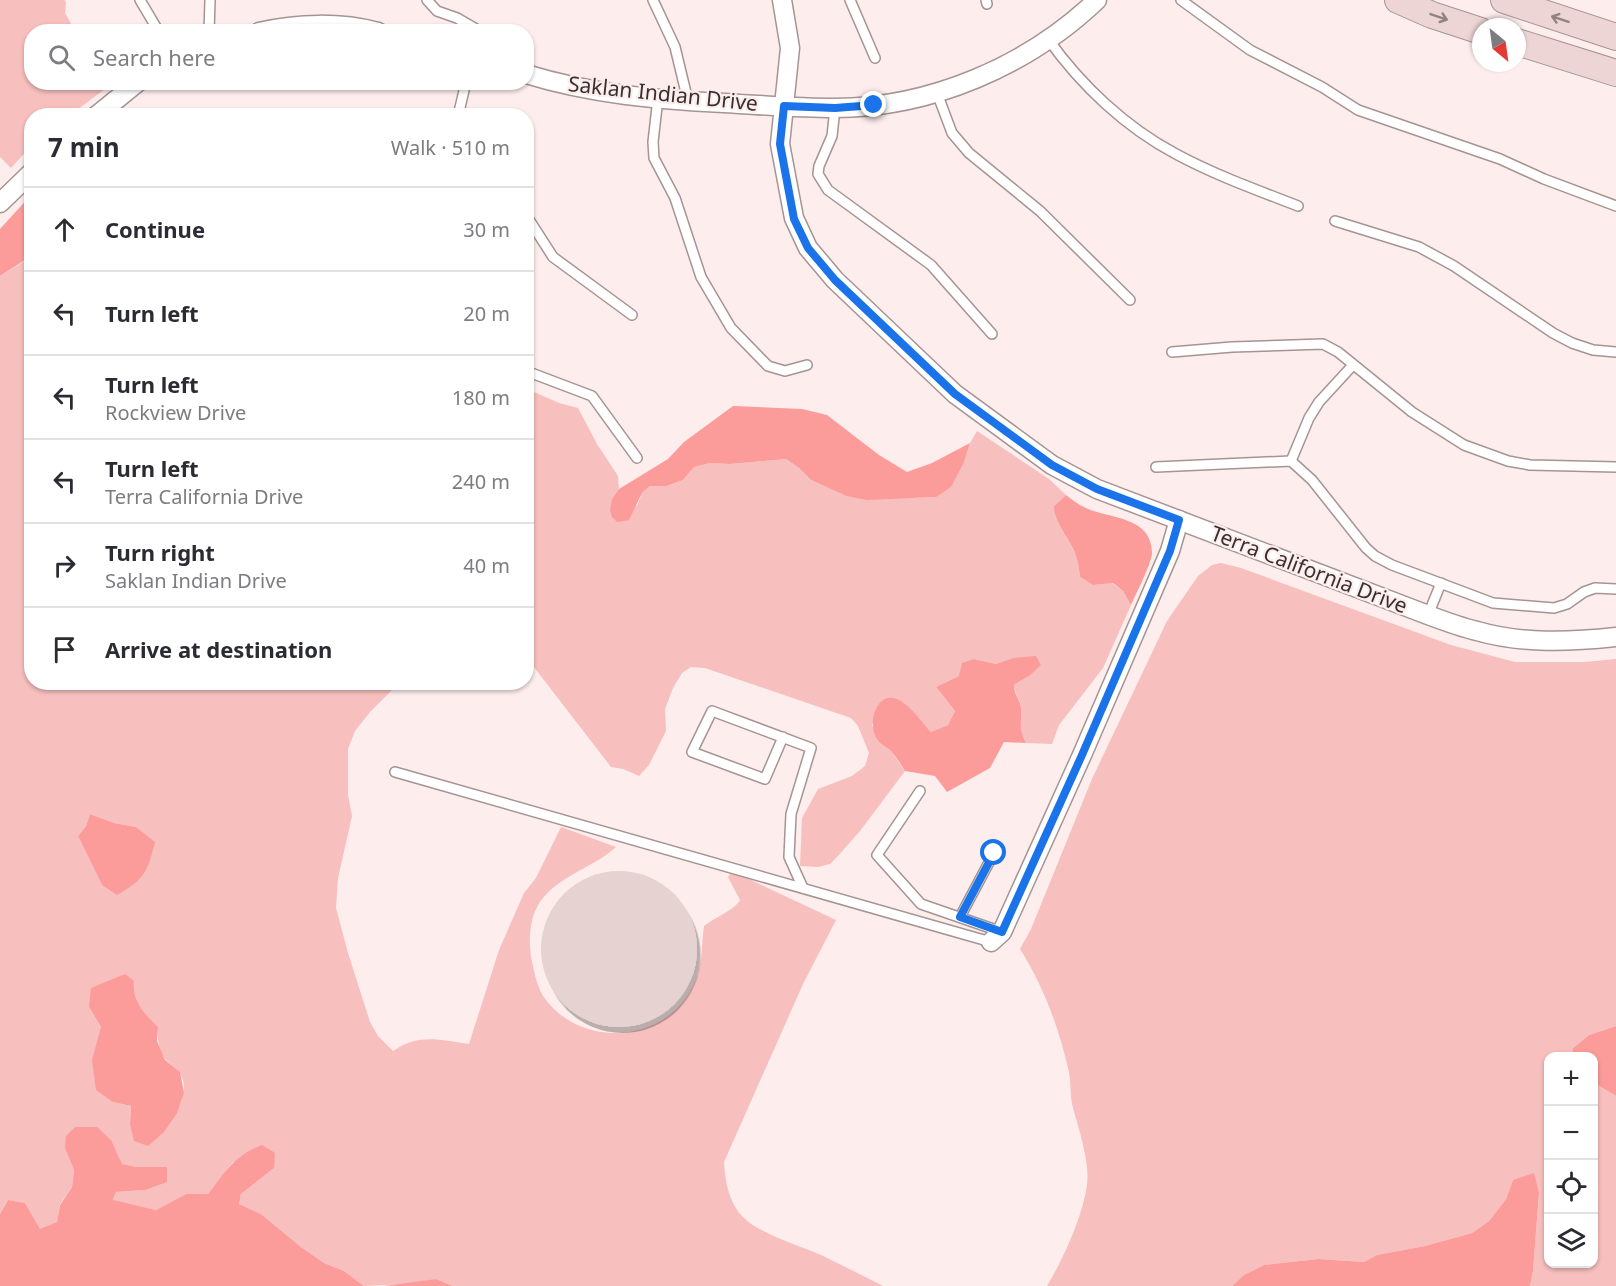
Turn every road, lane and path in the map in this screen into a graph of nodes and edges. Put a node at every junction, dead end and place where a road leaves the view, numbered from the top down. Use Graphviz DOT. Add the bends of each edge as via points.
graph roads {
  1 [pos="141,0"];
  2 [pos="210,0"];
  3 [pos="427,0"];
  4 [pos="653,0"];
  5 [pos="782,0"];
  6 [pos="850,0"];
  7 [pos="1097,0"];
  8 [pos="1181,0"];
  9 [pos="1504,0"];
  10 [pos="1402,1"];
  11 [pos="154,24"];
  12 [pos="210,24"];
  13 [pos="467,24"];
  14 [pos="1472,28"];
  15 [pos="1616,37"];
  16 [pos="1048,39"];
  17 [pos="1526,45"];
  18 [pos="874,58"];
  19 [pos="1616,73"];
  20 [pos="534,76"];
  21 [pos="128,90"];
  22 [pos="464,90"];
  23 [pos="937,93"];
  24 [pos="658,98"];
  25 [pos="688,101"];
  26 [pos="784,106"];
  27 [pos="106,108"];
  28 [pos="460,108"];
  29 [pos="835,108"];
  30 [pos="24,180"];
  31 [pos="0,202"];
  32 [pos="1299,206"];
  33 [pos="1616,206"];
  34 [pos="1335,221"];
  35 [pos="534,227"];
  36 [pos="1130,300"];
  37 [pos="632,315"];
  38 [pos="992,334"];
  39 [pos="1172,352"];
  40 [pos="1616,352"];
  41 [pos="1353,364"];
  42 [pos="807,365"];
  43 [pos="534,374"];
  44 [pos="637,458"];
  45 [pos="1291,461"];
  46 [pos="1156,467"];
  47 [pos="1616,467"];
  48 [pos="1179,520"];
  49 [pos="1441,582"];
  50 [pos="1616,589"];
  51 [pos="1428,615"];
  52 [pos="1616,637"];
  53 [pos="783,737"];
  54 [pos="395,772"];
  55 [pos="920,791"];
  56 [pos="994,853"];
  57 [pos="803,888"];
  58 [pos="960,917"];
  59 [pos="996,937"];
  1 -- 11 [label="lane"];
  2 -- 12 [label="lane"];
  3 -- 13 [label="lane" via="437,10"];
  4 -- 25 [label="lane" via="675,47"];
  5 -- 26 [label="street, Terra California Drive" via="790,48"];
  6 -- 18 [label="lane"];
  7 -- 16 [label="street, Saklan Indian Drive"];
  8 -- 33 [label="lane" via="1250,50 1358,110 1500,159"];
  15 -- 9 [label="street, one-way"];
  10 -- 14 [label="street, one-way"];
  16 -- 23 [label="street, Saklan Indian Drive" via="1007,63"];
  16 -- 32 [label="lane" via="1091,90 1174,153"];
  17 -- 19 [label="street"];
  20 -- 24 [label="street, Saklan Indian Drive" via="581,88"];
  21 -- 27 [label="street"];
  22 -- 28 [label="lane"];
  23 -- 29 [label="street, Saklan Indian Drive" via="894,103"];
  23 -- 36 [label="lane" via="952,133 969,153 1040,212"];
  24 -- 25 [label="street, Saklan Indian Drive"];
  24 -- 42 [label="lane" via="654,158 675,198 701,277 731,328 768,366 785,371"];
  25 -- 26 [label="street, Saklan Indian Drive"];
  26 -- 29 [label="street, Saklan Indian Drive"];
  26 -- 48 [label="street, Terra California Drive" via="780,144 794,219 808,248 835,280 955,394 1052,465 1097,489"];
  29 -- 38 [label="lane" via="832,136 818,174 828,190 931,265"];
  30 -- 31 [label="street"];
  34 -- 40 [label="lane" via="1419,247 1553,333 1593,350"];
  35 -- 37 [label="lane" via="553,256"];
  39 -- 41 [label="lane" via="1323,344"];
  41 -- 45 [label="lane" via="1319,402"];
  41 -- 47 [label="lane" via="1412,412 1464,445 1530,465"];
  43 -- 44 [label="lane" via="592,396"];
  45 -- 46 [label="lane"];
  45 -- 49 [label="lane" via="1312,480 1375,556"];
  48 -- 51 [label="street, Terra California Drive"];
  48 -- 59 [label="street" via="1170,551 1082,755"];
  49 -- 50 [label="lane" via="1493,603 1528,607 1554,608 1595,588"];
  49 -- 51 [label="lane"];
  51 -- 52 [label="street, Terra California Drive" via="1479,632 1528,639"];
  53 -- 53 [label="lane" via="712,711 693,752 765,779"];
  53 -- 57 [label="lane" via="811,748 791,814 789,857"];
  54 -- 57 [label="lane"];
  55 -- 58 [label="lane" via="877,855 921,904"];
  56 -- 58 [label="lane"];
  57 -- 59 [label="lane"];
  58 -- 59 [label="lane"];
}
